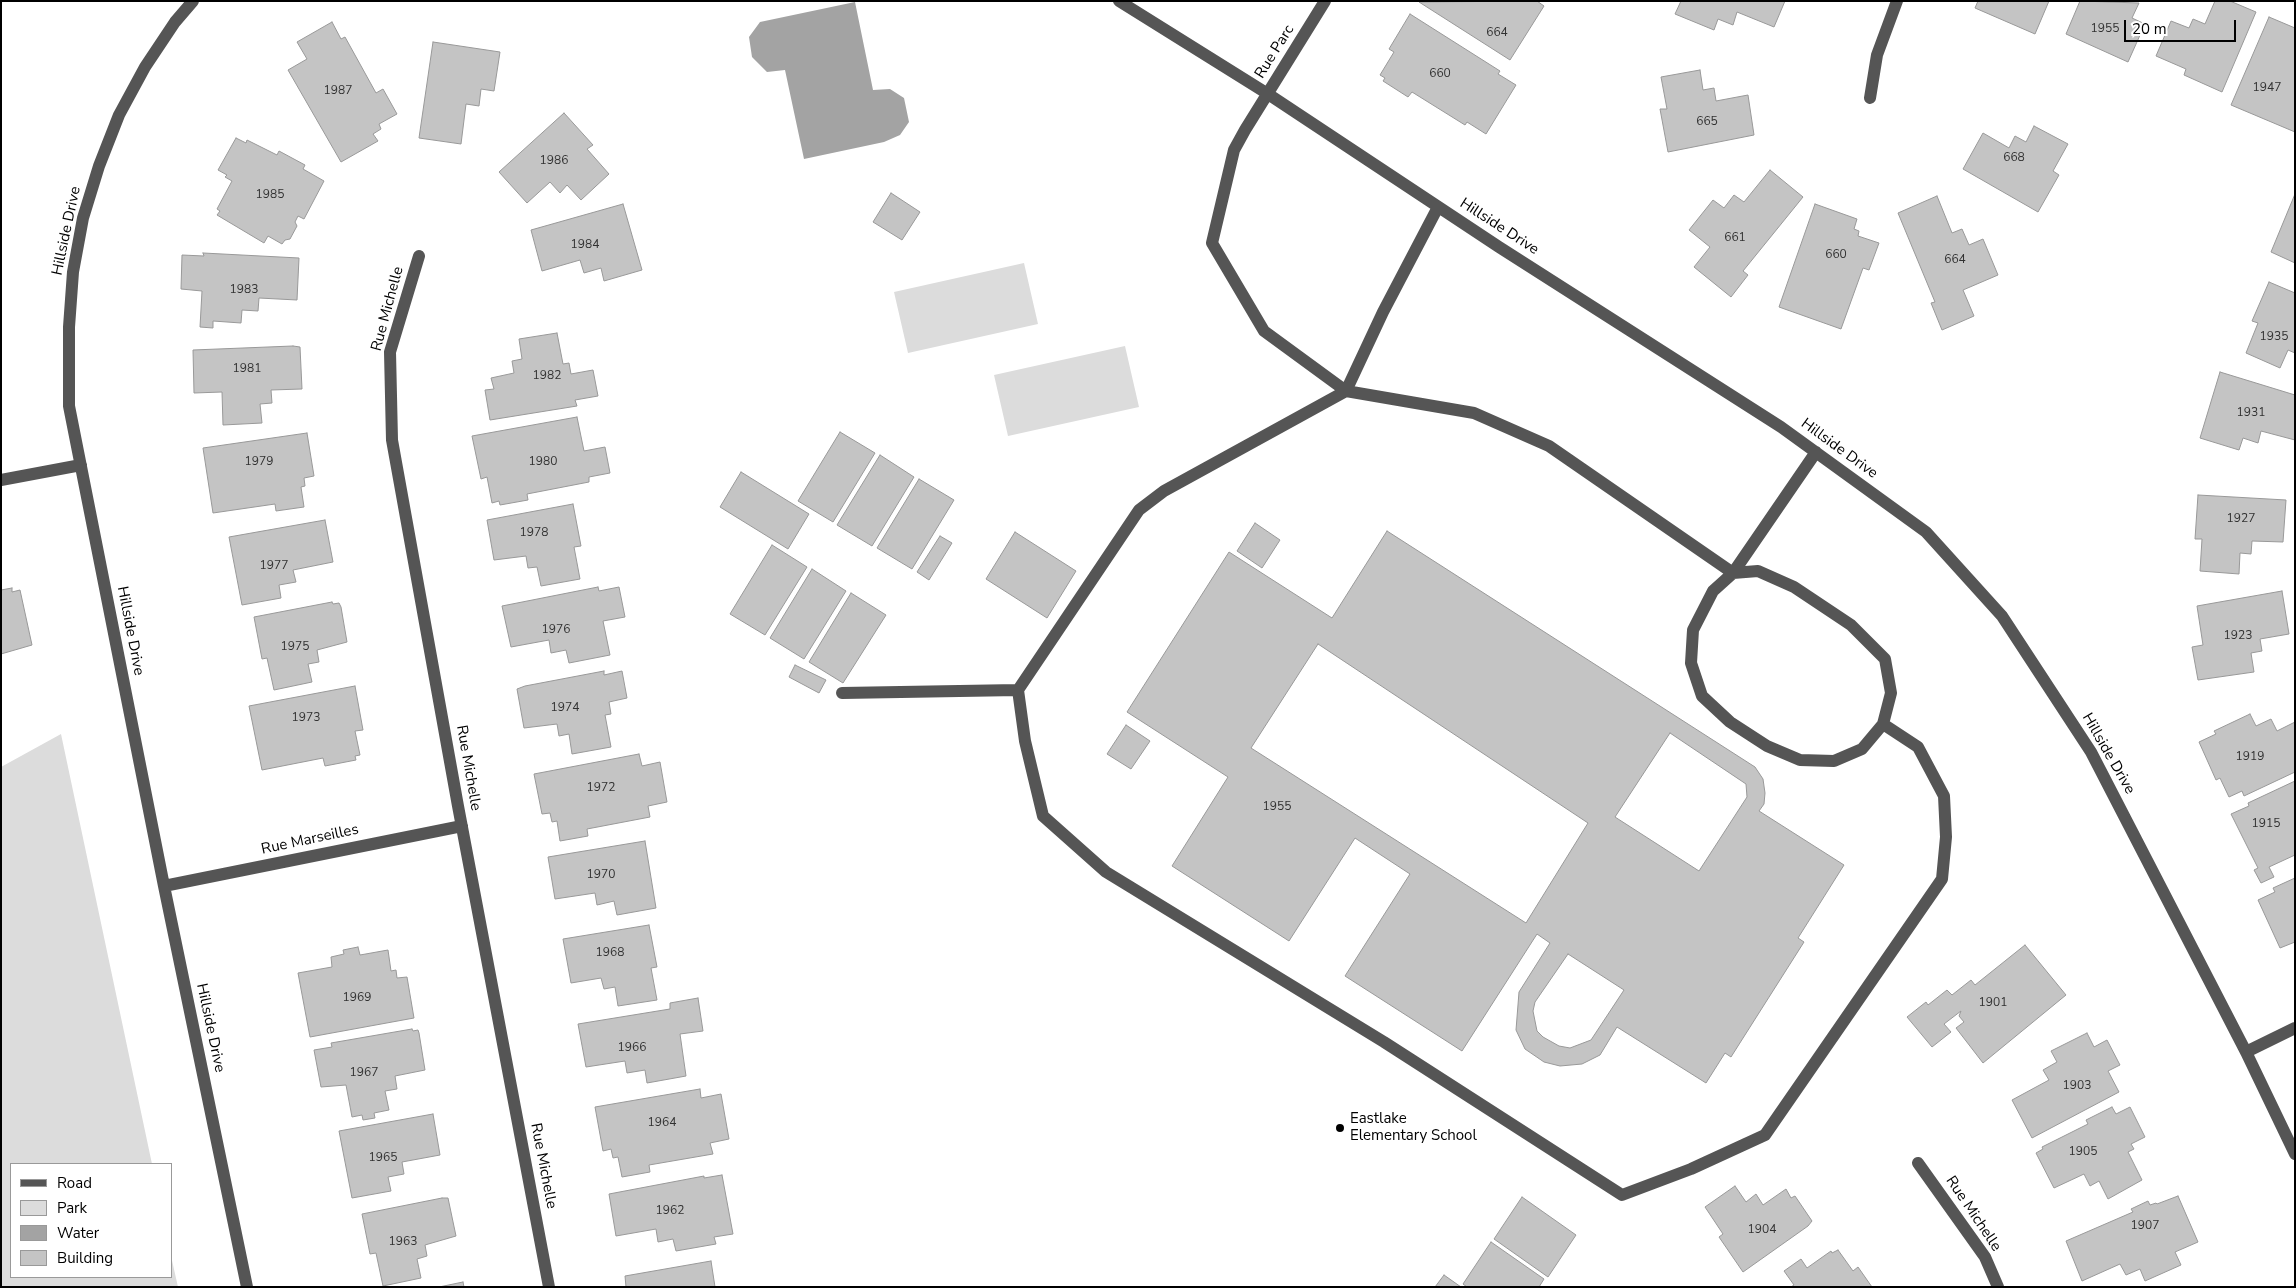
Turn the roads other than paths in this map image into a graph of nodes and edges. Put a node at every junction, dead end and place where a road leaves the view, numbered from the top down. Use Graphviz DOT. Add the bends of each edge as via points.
graph roads {
  1 [pos="193,1"];
  2 [pos="1119,1"];
  3 [pos="1325,1"];
  4 [pos="1897,1"];
  5 [pos="1268,94"];
  6 [pos="1870,98"];
  7 [pos="1438,207"];
  8 [pos="419,256"];
  9 [pos="1346,390"];
  10 [pos="1816,452"];
  11 [pos="81,464"];
  12 [pos="1,480"];
  13 [pos="1733,573"];
  14 [pos="1018,690"];
  15 [pos="842,693"];
  16 [pos="1883,724"];
  17 [pos="462,826"];
  18 [pos="164,886"];
  19 [pos="2295,1028"];
  20 [pos="2246,1052"];
  21 [pos="2295,1154"];
  22 [pos="1918,1163"];
  23 [pos="247,1287"];
  24 [pos="549,1287"];
  25 [pos="1998,1287"];
  1 -- 11 [label="street, Hillside Drive" via="145,67 119,115 83,218 73,272 69,327 69,406"];
  2 -- 5 [label="street, Hillside Drive"];
  3 -- 5 [label="street, Rue Parc"];
  4 -- 6 [label="street" via="1877,55"];
  5 -- 7 [label="street, Hillside Drive"];
  5 -- 9 [label="street, Rue Parc" via="1234,150 1212,243 1264,331"];
  7 -- 9 [label="street"];
  7 -- 10 [label="street, Hillside Drive"];
  8 -- 17 [label="street, Rue Michelle" via="390,352 392,440"];
  9 -- 13 [label="street" via="1474,413 1549,446"];
  9 -- 14 [label="street" via="1164,491 1139,510"];
  10 -- 13 [label="street"];
  10 -- 20 [label="street, Hillside Drive" via="1926,532 2002,616 2091,752"];
  11 -- 12 [label="street"];
  11 -- 18 [label="street, Hillside Drive"];
  13 -- 16 [label="street" via="1758,571 1794,586 1851,625 1885,659 1891,693"];
  13 -- 16 [label="street" via="1713,591 1693,630 1691,663 1702,696 1730,722 1767,746 1800,760 1834,761 1862,749"];
  14 -- 15 [label="street"];
  14 -- 16 [label="street" via="1025,741 1043,816 1106,872 1384,1042 1622,1195 1691,1169 1765,1135 1942,879 1946,837 1944,796 1918,748"];
  17 -- 18 [label="street, Rue Marseilles"];
  17 -- 24 [label="street, Rue Michelle"];
  18 -- 23 [label="street, Hillside Drive"];
  19 -- 20 [label="street"];
  20 -- 21 [label="street, Hillside Drive"];
  22 -- 25 [label="street, Rue Michelle" via="1985,1257"];
}
